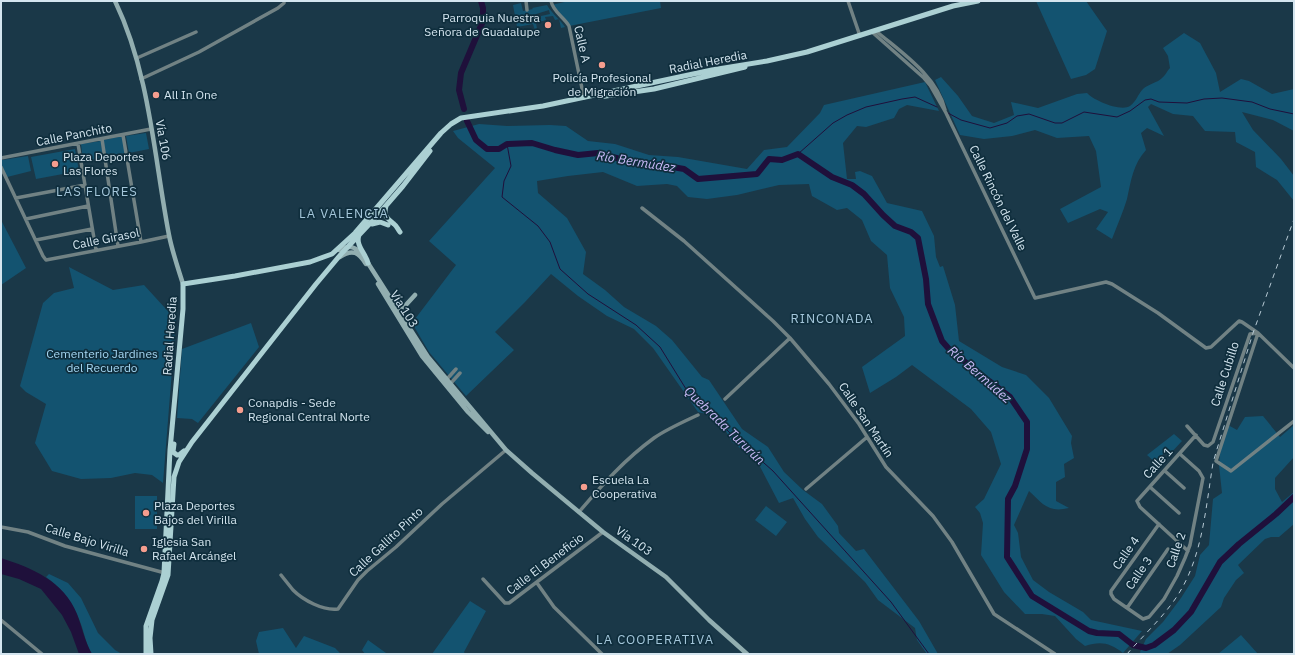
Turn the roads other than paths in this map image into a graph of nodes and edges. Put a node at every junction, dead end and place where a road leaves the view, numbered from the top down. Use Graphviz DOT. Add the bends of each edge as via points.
graph roads {
  1 [pos="115,1"];
  2 [pos="284,1"];
  3 [pos="526,1"];
  4 [pos="551,1"];
  5 [pos="848,1"];
  6 [pos="978,1"];
  7 [pos="528,10"];
  8 [pos="874,31"];
  9 [pos="196,32"];
  10 [pos="860,36"];
  11 [pos="137,58"];
  12 [pos="767,61"];
  13 [pos="712,70"];
  14 [pos="141,79"];
  15 [pos="654,89"];
  16 [pos="592,95"];
  17 [pos="584,98"];
  18 [pos="151,129"];
  19 [pos="442,133"];
  20 [pos="123,135"];
  21 [pos="102,139"];
  22 [pos="78,144"];
  23 [pos="424,152"];
  24 [pos="1,158"];
  25 [pos="1,167"];
  26 [pos="85,185"];
  27 [pos="16,198"];
  28 [pos="387,204"];
  29 [pos="88,206"];
  30 [pos="642,208"];
  31 [pos="377,216"];
  32 [pos="26,219"];
  33 [pos="388,225"];
  34 [pos="92,229"];
  35 [pos="364,229"];
  36 [pos="400,232"];
  37 [pos="359,234"];
  38 [pos="169,236"];
  39 [pos="36,240"];
  40 [pos="141,242"];
  41 [pos="118,246"];
  42 [pos="348,246"];
  43 [pos="96,250"];
  44 [pos="339,250"];
  45 [pos="325,258"];
  46 [pos="368,263"];
  47 [pos="331,266"];
  48 [pos="380,282"];
  49 [pos="182,284"];
  50 [pos="316,284"];
  51 [pos="415,295"];
  52 [pos="393,310"];
  53 [pos="401,316"];
  54 [pos="403,325"];
  55 [pos="1258,334"];
  56 [pos="790,338"];
  57 [pos="180,351"];
  58 [pos="1294,368"];
  59 [pos="456,369"];
  60 [pos="460,373"];
  61 [pos="448,382"];
  62 [pos="725,399"];
  63 [pos="698,415"];
  64 [pos="1294,421"];
  65 [pos="1187,426"];
  66 [pos="482,427"];
  67 [pos="1196,435"];
  68 [pos="866,438"];
  69 [pos="192,442"];
  70 [pos="506,450"];
  71 [pos="1180,454"];
  72 [pos="1165,471"];
  73 [pos="1150,487"];
  74 [pos="1184,488"];
  75 [pos="806,489"];
  76 [pos="579,512"];
  77 [pos="1179,513"];
  78 [pos="1159,524"];
  79 [pos="1,527"];
  80 [pos="603,532"];
  81 [pos="1168,549"];
  82 [pos="1188,551"];
  83 [pos="166,573"];
  84 [pos="281,575"];
  85 [pos="482,579"];
  86 [pos="537,583"];
  87 [pos="1127,608"];
  88 [pos="1,620"];
  89 [pos="148,639"];
  90 [pos="42,654"];
  91 [pos="146,654"];
  92 [pos="151,654"];
  93 [pos="602,654"];
  94 [pos="747,654"];
  95 [pos="1055,654"];
  1 -- 11 [label="main road, Vía 106"];
  2 -- 14 [label="street" via="278,8 199,52"];
  3 -- 7 [label="street"];
  4 -- 17 [label="street, Calle A" via="554,9 569,26"];
  5 -- 10 [label="street"];
  6 -- 8 [label="main road, Radial Heredia" via="952,6"];
  8 -- 10 [label="main road, Radial Heredia"];
  8 -- 55 [label="street, Calle Rincón del Valle" via="930,85 1035,298 1106,282 1158,313 1206,348 1211,347 1239,322"];
  9 -- 11 [label="street"];
  10 -- 12 [label="main road, Radial Heredia" via="802,54"];
  11 -- 14 [label="main road, Vía 106"];
  12 -- 13 [label="main road, Radial Heredia"];
  12 -- 15 [label="main road"];
  13 -- 15 [label="main road" via="658,85"];
  13 -- 16 [label="main road, Radial Heredia"];
  14 -- 18 [label="main road, Vía 106"];
  15 -- 16 [label="main road" via="647,87"];
  15 -- 17 [label="main road"];
  16 -- 17 [label="main road, Radial Heredia"];
  17 -- 19 [label="main road, Radial Heredia" via="469,116 456,120"];
  18 -- 20 [label="street, Calle Panchito"];
  18 -- 38 [label="main road, Vía 106"];
  19 -- 23 [label="main road, Radial Heredia"];
  19 -- 28 [label="main road, Radial Heredia" via="417,169"];
  20 -- 21 [label="street, Calle Panchito"];
  20 -- 40 [label="street"];
  21 -- 22 [label="street, Calle Panchito"];
  21 -- 41 [label="street"];
  22 -- 24 [label="street, Calle Panchito"];
  22 -- 26 [label="street"];
  23 -- 31 [label="main road" via="408,176 378,211"];
  23 -- 44 [label="main road, Radial Heredia"];
  25 -- 27 [label="street"];
  26 -- 27 [label="street"];
  26 -- 29 [label="street"];
  27 -- 32 [label="street"];
  28 -- 31 [label="main road, Radial Heredia"];
  28 -- 36 [label="main road" via="386,216"];
  29 -- 32 [label="street"];
  29 -- 34 [label="street"];
  30 -- 56 [label="street, Calle San Martín" via="684,241"];
  31 -- 35 [label="main road, Radial Heredia"];
  32 -- 39 [label="street"];
  33 -- 35 [label="main road" via="378,222"];
  34 -- 39 [label="street"];
  34 -- 43 [label="street"];
  35 -- 37 [label="main road, Radial Heredia"];
  37 -- 42 [label="main road, Radial Heredia"];
  37 -- 46 [label="main road" via="358,243"];
  38 -- 40 [label="street, Calle Girasol"];
  38 -- 49 [label="main road, Vía 106"];
  39 -- 43 [label="street, Calle Girasol" via="46,260"];
  40 -- 41 [label="street, Calle Girasol"];
  41 -- 43 [label="street, Calle Girasol"];
  42 -- 44 [label="main road"];
  42 -- 46 [label="main road, Vía 103" via="360,251"];
  42 -- 47 [label="main road, Radial Heredia"];
  44 -- 45 [label="main road, Radial Heredia"];
  45 -- 49 [label="main road, Radial Heredia"];
  45 -- 50 [label="main road" via="326,267"];
  46 -- 48 [label="main road, Vía 103"];
  47 -- 50 [label="main road, Radial Heredia"];
  47 -- 52 [label="main road, Vía 103" via="346,253 357,253"];
  48 -- 51 [label="main road" via="398,307 404,306"];
  48 -- 53 [label="main road, Vía 103"];
  49 -- 57 [label="main road, Radial Heredia" via="184,302"];
  50 -- 69 [label="main road, Radial Heredia"];
  52 -- 53 [label="main road"];
  52 -- 54 [label="main road, Vía 103"];
  53 -- 54 [label="main road"];
  53 -- 61 [label="main road, Vía 103"];
  54 -- 61 [label="main road" via="427,360"];
  54 -- 66 [label="main road, Vía 103" via="432,369"];
  55 -- 58 [label="street"];
  55 -- 64 [label="street" via="1216,461 1231,471"];
  55 -- 67 [label="street, Calle Cubillo" via="1248,335 1213,442 1208,446 1204,445"];
  56 -- 62 [label="street"];
  56 -- 68 [label="street, Calle San Martín" via="829,384 859,424"];
  57 -- 69 [label="main road" via="173,448 175,454 182,454"];
  57 -- 83 [label="main road, Radial Heredia" via="170,450"];
  59 -- 61 [label="street"];
  60 -- 61 [label="street"];
  61 -- 66 [label="main road" via="448,386"];
  61 -- 70 [label="main road, Vía 103"];
  63 -- 76 [label="street" via="661,434 630,456"];
  65 -- 67 [label="street, Calle Cubillo"];
  66 -- 70 [label="main road, Vía 103"];
  67 -- 71 [label="street, Calle 1"];
  68 -- 75 [label="street"];
  68 -- 95 [label="street, Calle San Martín" via="886,467 933,516 952,542 994,614"];
  69 -- 83 [label="main road, Radial Heredia" via="179,462 174,477"];
  70 -- 76 [label="main road, Vía 103"];
  70 -- 84 [label="street, Calle Gallito Pinto" via="367,571 338,609 330,610 303,598"];
  71 -- 72 [label="street, Calle 1"];
  71 -- 82 [label="street, Calle 2" via="1203,478"];
  72 -- 73 [label="street, Calle 1"];
  72 -- 74 [label="street"];
  73 -- 77 [label="street"];
  73 -- 78 [label="street, Calle 1" via="1138,499 1137,504"];
  76 -- 80 [label="main road, Vía 103"];
  78 -- 82 [label="street"];
  78 -- 87 [label="street, Calle 4" via="1111,591 1114,599"];
  79 -- 83 [label="street, Calle Bajo Virilla" via="28,532 65,546"];
  80 -- 86 [label="street, Calle El Beneficio"];
  80 -- 94 [label="main road, Vía 103" via="666,576"];
  81 -- 87 [label="street, Calle 3"];
  82 -- 87 [label="street, Calle 2" via="1164,599 1146,619"];
  83 -- 89 [label="main road, Radial Heredia" via="148,620"];
  85 -- 86 [label="street, Calle El Beneficio" via="507,604"];
  86 -- 93 [label="street" via="549,601"];
  88 -- 90 [label="street"];
  89 -- 91 [label="main road, Radial Heredia"];
  89 -- 92 [label="main road, Radial Heredia"];
}
